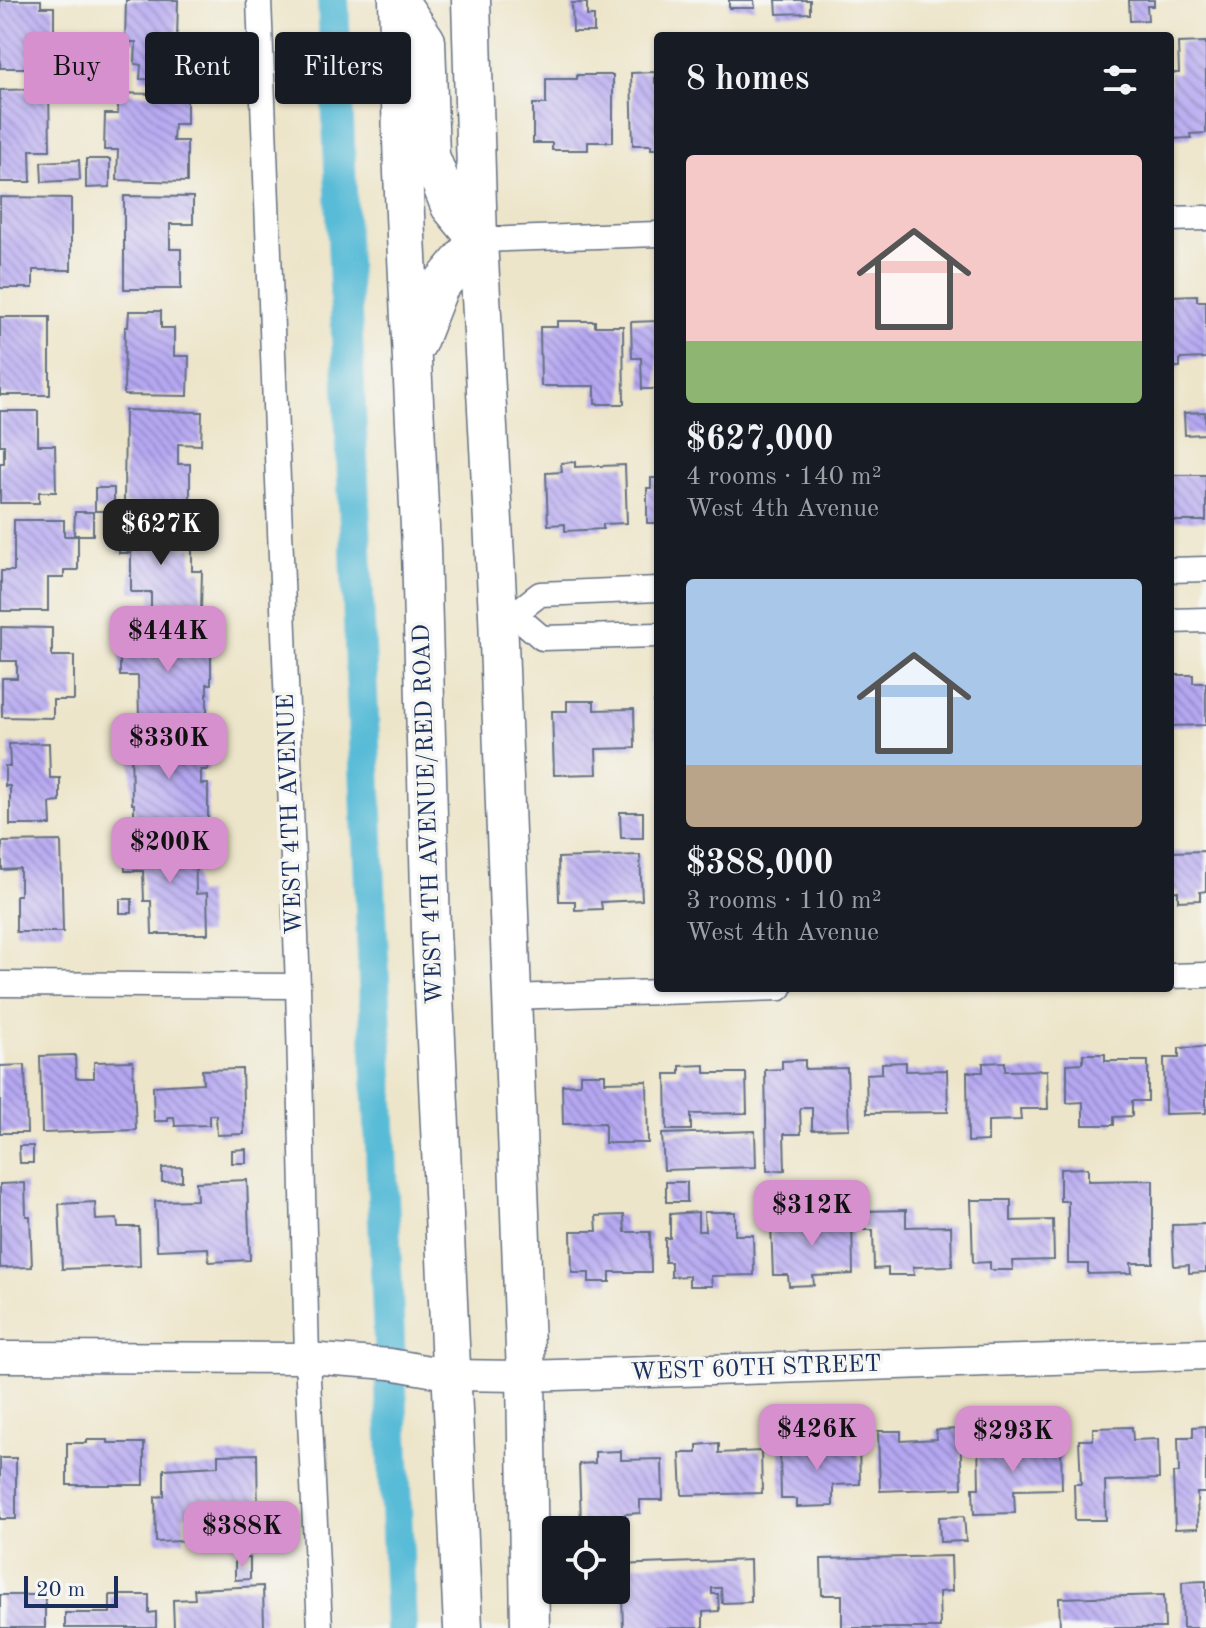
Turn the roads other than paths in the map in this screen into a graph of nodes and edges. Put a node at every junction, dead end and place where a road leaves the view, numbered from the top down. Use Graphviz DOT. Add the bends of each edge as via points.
graph roads {
  1 [pos="259,0"];
  2 [pos="398,0"];
  3 [pos="471,0"];
  4 [pos="1206,218"];
  5 [pos="1174,219"];
  6 [pos="654,234"];
  7 [pos="478,240"];
  8 [pos="412,356"];
  9 [pos="1206,569"];
  10 [pos="1174,570"];
  11 [pos="654,589"];
  12 [pos="506,614"];
  13 [pos="1206,620"];
  14 [pos="1174,621"];
  15 [pos="654,635"];
  16 [pos="1206,975"];
  17 [pos="1174,976"];
  18 [pos="0,984"];
  19 [pos="298,986"];
  20 [pos="660,992"];
  21 [pos="510,997"];
  22 [pos="1206,1354"];
  23 [pos="0,1357"];
  24 [pos="307,1358"];
  25 [pos="452,1375"];
  26 [pos="526,1376"];
  27 [pos="320,1628"];
  28 [pos="463,1628"];
  29 [pos="530,1628"];
  1 -- 19 [label="street, WEST 4TH AVENUE"];
  2 -- 7 [label="main road" via="426,41 430,156 450,206"];
  2 -- 8 [label="main road, WEST 4TH AVENUE/RED ROAD"];
  3 -- 7 [label="main road"];
  4 -- 5 [label="street"];
  6 -- 7 [label="street"];
  7 -- 8 [label="main road" via="439,287"];
  7 -- 12 [label="main road"];
  8 -- 25 [label="main road, WEST 4TH AVENUE/RED ROAD"];
  9 -- 10 [label="street"];
  11 -- 12 [label="street" via="540,594"];
  12 -- 15 [label="street" via="542,638"];
  12 -- 21 [label="main road"];
  13 -- 14 [label="street"];
  16 -- 17 [label="street"];
  18 -- 19 [label="street"];
  19 -- 24 [label="street, WEST 4TH AVENUE"];
  20 -- 21 [label="street"];
  21 -- 26 [label="main road"];
  22 -- 26 [label="street, WEST 60TH STREET"];
  23 -- 24 [label="street, WEST 60TH STREET"];
  24 -- 25 [label="street, WEST 60TH STREET"];
  24 -- 27 [label="street, WEST 4TH AVENUE"];
  25 -- 26 [label="street, WEST 60TH STREET"];
  25 -- 28 [label="main road, WEST 4TH AVENUE/RED ROAD"];
  26 -- 29 [label="main road"];
}
